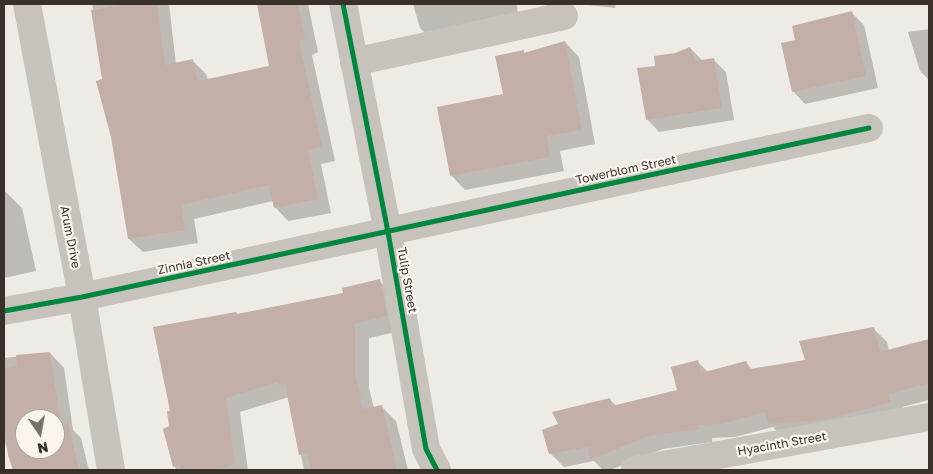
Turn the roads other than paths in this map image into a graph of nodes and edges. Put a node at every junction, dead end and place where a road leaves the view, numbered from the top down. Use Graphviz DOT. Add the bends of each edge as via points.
graph roads {
  1 [pos="27,4"];
  2 [pos="343,4"];
  3 [pos="564,16"];
  4 [pos="354,62"];
  5 [pos="869,128"];
  6 [pos="388,232"];
  7 [pos="82,297"];
  8 [pos="4,311"];
  9 [pos="929,417"];
  10 [pos="111,470"];
  11 [pos="437,470"];
  12 [pos="635,470"];
  1 -- 7 [label="street, Arum Drive"];
  2 -- 4 [label="street, Tulip Street"];
  3 -- 4 [label="street"];
  4 -- 6 [label="street, Tulip Street"];
  5 -- 6 [label="street, Towerblom Street"];
  6 -- 7 [label="street, Zinnia Street"];
  6 -- 11 [label="street, Tulip Street" via="426,449"];
  7 -- 8 [label="street, Zinnia Street"];
  7 -- 10 [label="street, Arum Drive"];
  9 -- 12 [label="street, Hyacinth Street"];
}
